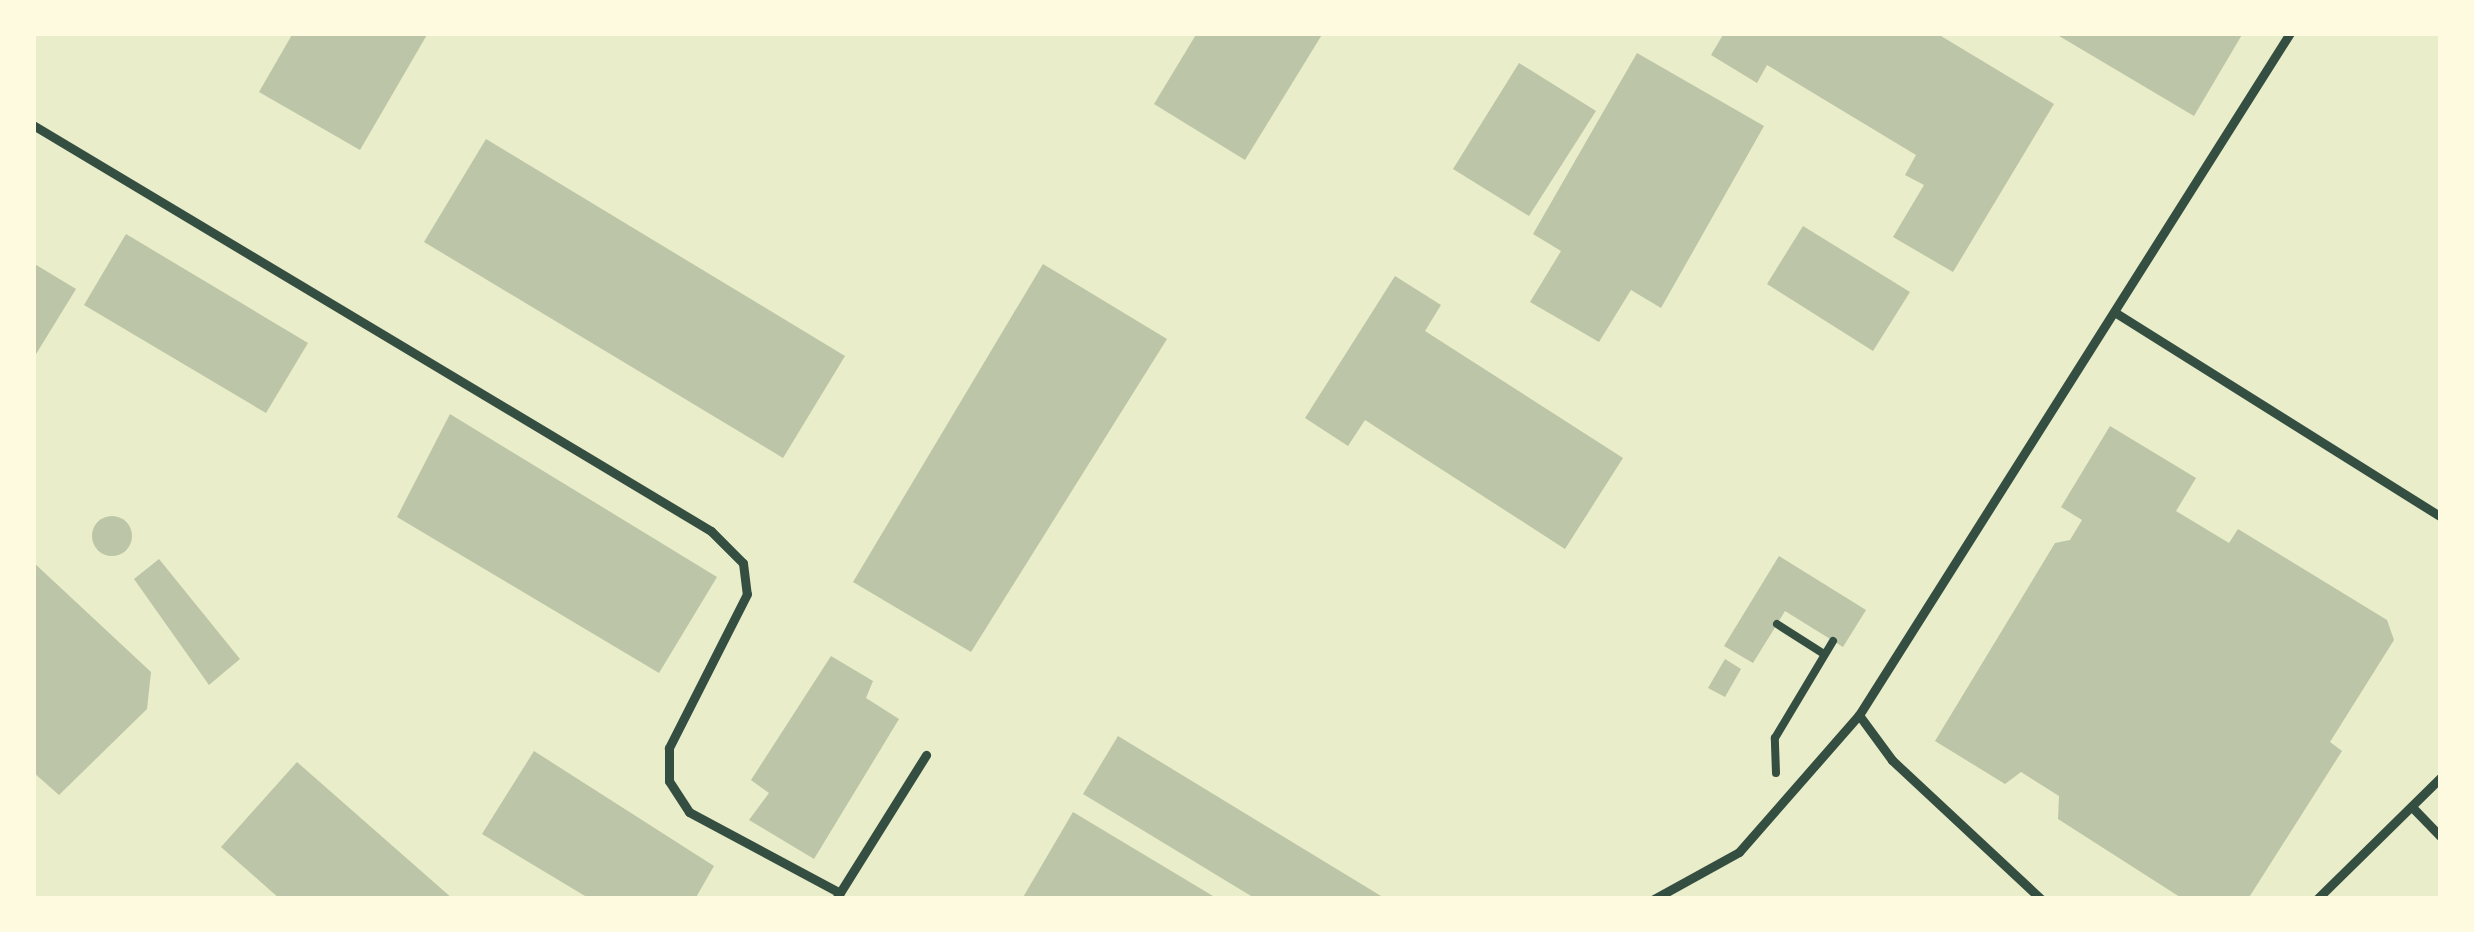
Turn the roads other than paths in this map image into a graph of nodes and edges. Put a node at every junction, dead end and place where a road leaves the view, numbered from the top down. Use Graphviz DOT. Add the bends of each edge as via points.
graph roads {
  1 [pos="2290,33"];
  2 [pos="33,125"];
  3 [pos="2116,313"];
  4 [pos="2441,517"];
  5 [pos="1859,715"];
  6 [pos="926,755"];
  7 [pos="2441,777"];
  8 [pos="2412,807"];
  9 [pos="2441,838"];
  10 [pos="838,896"];
  11 [pos="1654,899"];
  12 [pos="2042,899"];
  13 [pos="2317,899"];
  1 -- 3 [label="lane"];
  2 -- 10 [label="lane" via="711,531 743,563 747,594 669,748 669,782 688,812"];
  3 -- 4 [label="lane"];
  3 -- 5 [label="lane"];
  5 -- 11 [label="lane" via="1739,852"];
  5 -- 12 [label="lane" via="1892,760"];
  6 -- 10 [label="lane"];
  7 -- 8 [label="lane"];
  8 -- 9 [label="lane"];
  8 -- 13 [label="lane"];
}
